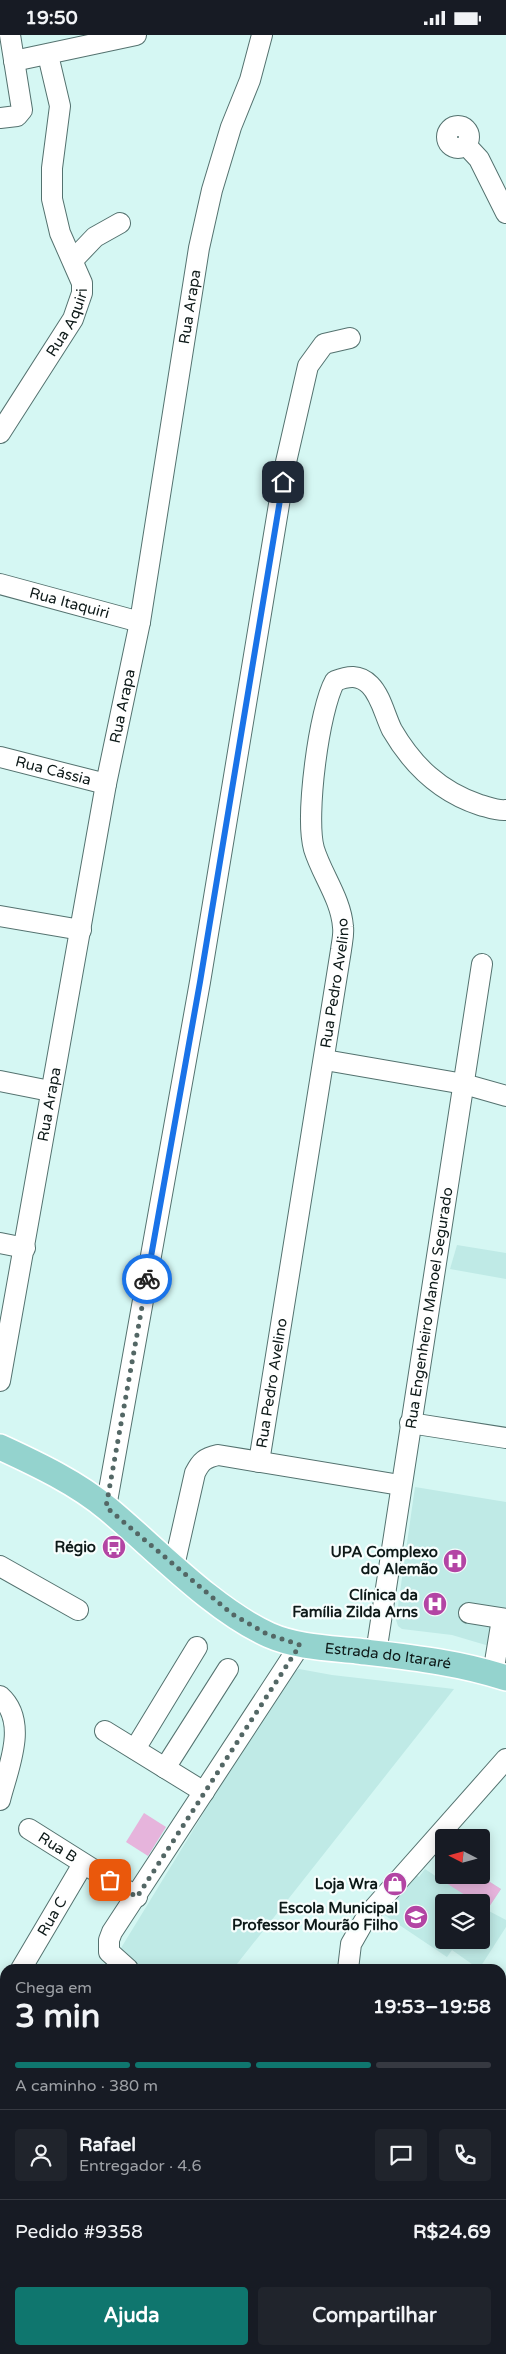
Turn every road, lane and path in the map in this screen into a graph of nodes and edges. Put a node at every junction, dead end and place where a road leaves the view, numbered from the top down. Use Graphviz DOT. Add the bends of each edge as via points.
graph roads {
  1 [pos="10,35"];
  2 [pos="136,35"];
  3 [pos="262,35"];
  4 [pos="48,55"];
  5 [pos="14,61"];
  6 [pos="9,117"];
  7 [pos="466,145"];
  8 [pos="506,213"];
  9 [pos="120,223"];
  10 [pos="72,261"];
  11 [pos="350,338"];
  12 [pos="0,433"];
  13 [pos="0,583"];
  14 [pos="140,622"];
  15 [pos="0,757"];
  16 [pos="106,784"];
  17 [pos="506,810"];
  18 [pos="0,916"];
  19 [pos="81,931"];
  20 [pos="482,964"];
  21 [pos="325,1060"];
  22 [pos="0,1081"];
  23 [pos="464,1084"];
  24 [pos="50,1091"];
  25 [pos="506,1096"];
  26 [pos="0,1243"];
  27 [pos="25,1248"];
  28 [pos="0,1381"];
  29 [pos="410,1423"];
  30 [pos="506,1437"];
  31 [pos="0,1447"];
  32 [pos="259,1461"];
  33 [pos="400,1485"];
  34 [pos="106,1507"];
  35 [pos="0,1566"];
  36 [pos="174,1566"];
  37 [pos="78,1610"];
  38 [pos="469,1613"];
  39 [pos="504,1619"];
  40 [pos="300,1645"];
  41 [pos="197,1647"];
  42 [pos="376,1653"];
  43 [pos="228,1669"];
  44 [pos="500,1676"];
  45 [pos="0,1696"];
  46 [pos="105,1731"];
  47 [pos="135,1749"];
  48 [pos="506,1759"];
  49 [pos="165,1768"];
  50 [pos="204,1793"];
  51 [pos="0,1800"];
  52 [pos="29,1829"];
  53 [pos="84,1864"];
  54 [pos="137,1897"];
  55 [pos="24,1964"];
  56 [pos="122,1964"];
  57 [pos="346,1964"];
  1 -- 5 [label="street"];
  2 -- 4 [label="street"];
  3 -- 14 [label="street, Rua Arapa" via="250,81 231,127 212,190 199,248"];
  4 -- 5 [label="street"];
  4 -- 10 [label="street, Rua Aquiri" via="60,106 52,168 52,199 60,233"];
  5 -- 6 [label="street" via="22,109"];
  7 -- 8 [label="street" via="479,159"];
  9 -- 10 [label="street" via="95,237"];
  10 -- 12 [label="street, Rua Aquiri" via="82,283 78,306"];
  11 -- 34 [label="street" via="324,344 308,366 286,463 200,982"];
  13 -- 14 [label="street, Rua Itaquiri"];
  14 -- 16 [label="street, Rua Arapa"];
  15 -- 16 [label="street, Rua Cássia"];
  16 -- 19 [label="street, Rua Arapa"];
  17 -- 21 [label="street, Rua Pedro Avelino" via="466,800 430,778 402,745 371,686 360,678 349,676 335,681 327,699 310,803 314,848 331,885 343,927"];
  18 -- 19 [label="street"];
  19 -- 24 [label="street, Rua Arapa"];
  20 -- 23 [label="street, Rua Engenheiro Manoel Segurado"];
  21 -- 23 [label="street"];
  21 -- 32 [label="street, Rua Pedro Avelino"];
  22 -- 24 [label="street"];
  23 -- 25 [label="street"];
  23 -- 29 [label="street, Rua Engenheiro Manoel Segurado"];
  24 -- 27 [label="street, Rua Arapa"];
  26 -- 27 [label="street"];
  27 -- 28 [label="street, Rua Arapa"];
  29 -- 30 [label="street"];
  29 -- 33 [label="street, Rua Engenheiro Manoel Segurado"];
  31 -- 34 [label="main road, Estrada do Itararé" via="42,1467"];
  32 -- 33 [label="street"];
  32 -- 36 [label="street" via="218,1455 200,1462"];
  33 -- 42 [label="street, Rua Engenheiro Manoel Segurado"];
  34 -- 36 [label="main road, Estrada do Itararé"];
  35 -- 37 [label="street"];
  36 -- 40 [label="main road, Estrada do Itararé" via="232,1614 267,1634"];
  38 -- 39 [label="street"];
  39 -- 44 [label="street"];
  40 -- 42 [label="main road, Estrada do Itararé"];
  40 -- 50 [label="street"];
  41 -- 47 [label="street"];
  42 -- 44 [label="main road, Estrada do Itararé" via="436,1661"];
  43 -- 49 [label="street"];
  45 -- 51 [label="street" via="10,1707 15,1732"];
  46 -- 47 [label="street"];
  47 -- 49 [label="street"];
  48 -- 57 [label="street" via="367,1916 351,1944"];
  49 -- 50 [label="street"];
  50 -- 54 [label="street"];
  52 -- 53 [label="street, Rua B"];
  53 -- 54 [label="street, Rua B"];
  53 -- 55 [label="street, Rua C"];
  54 -- 56 [label="street" via="109,1940 109,1952"];
}
